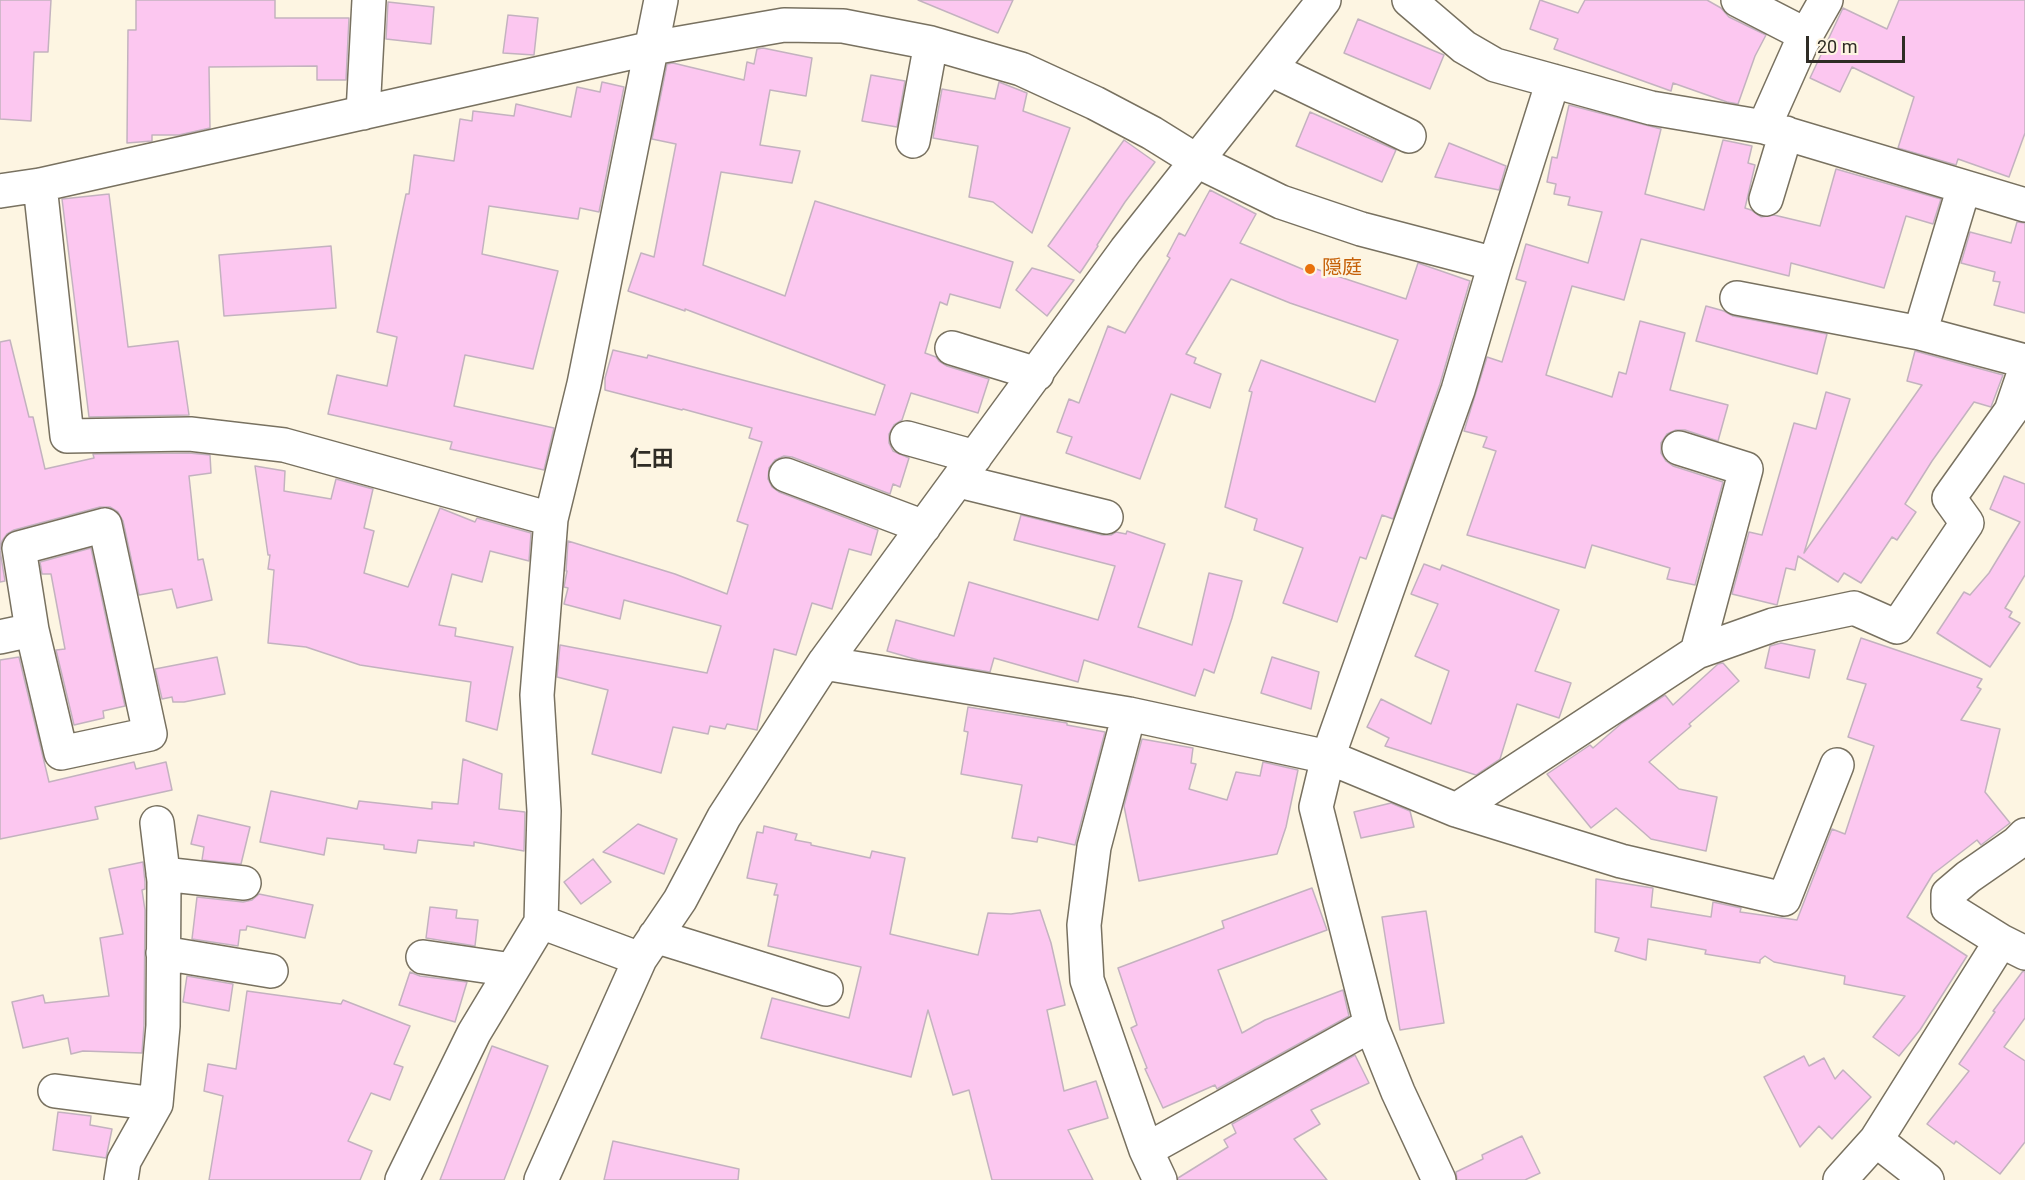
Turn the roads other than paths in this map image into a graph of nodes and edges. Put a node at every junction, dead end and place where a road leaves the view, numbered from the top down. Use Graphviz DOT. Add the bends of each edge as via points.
graph roads {
  1 [pos="369,0"];
  2 [pos="661,0"];
  3 [pos="1324,0"];
  4 [pos="1409,0"];
  5 [pos="1738,0"];
  6 [pos="1826,0"];
  7 [pos="1806,35"];
  8 [pos="931,43"];
  9 [pos="652,48"];
  10 [pos="1270,69"];
  11 [pos="1553,81"];
  12 [pos="363,113"];
  13 [pos="1775,130"];
  14 [pos="1409,136"];
  15 [pos="913,141"];
  16 [pos="1197,161"];
  17 [pos="40,185"];
  18 [pos="1964,187"];
  19 [pos="0,191"];
  20 [pos="1766,199"];
  21 [pos="2025,205"];
  22 [pos="1494,264"];
  23 [pos="1737,297"];
  24 [pos="1920,333"];
  25 [pos="952,348"];
  26 [pos="2025,361"];
  27 [pos="2025,370"];
  28 [pos="1037,374"];
  29 [pos="907,438"];
  30 [pos="1678,448"];
  31 [pos="967,469"];
  32 [pos="786,475"];
  33 [pos="1106,517"];
  34 [pos="551,519"];
  35 [pos="924,527"];
  36 [pos="32,630"];
  37 [pos="0,637"];
  38 [pos="1697,652"];
  39 [pos="824,663"];
  40 [pos="1129,714"];
  41 [pos="1328,757"];
  42 [pos="1837,765"];
  43 [pos="1456,810"];
  44 [pos="157,824"];
  45 [pos="2025,835"];
  46 [pos="163,874"];
  47 [pos="244,883"];
  48 [pos="541,922"];
  49 [pos="647,947"];
  50 [pos="2013,947"];
  51 [pos="163,953"];
  52 [pos="423,957"];
  53 [pos="271,970"];
  54 [pos="512,970"];
  55 [pos="826,989"];
  56 [pos="1371,1025"];
  57 [pos="55,1091"];
  58 [pos="156,1104"];
  59 [pos="1876,1140"];
  60 [pos="1146,1150"];
  61 [pos="121,1180"];
  62 [pos="402,1180"];
  63 [pos="541,1180"];
  64 [pos="1160,1180"];
  65 [pos="1438,1180"];
  66 [pos="1839,1180"];
  67 [pos="1927,1180"];
  1 -- 12 [label="street"];
  2 -- 9 [label="street"];
  3 -- 10 [label="street"];
  4 -- 11 [label="street" via="1464,48 1495,65"];
  5 -- 7 [label="street"];
  6 -- 7 [label="street"];
  7 -- 13 [label="street"];
  8 -- 9 [label="street" via="843,26 784,25"];
  8 -- 15 [label="street"];
  8 -- 16 [label="street" via="1021,69 1095,103"];
  9 -- 12 [label="street"];
  9 -- 34 [label="street" via="584,384"];
  10 -- 14 [label="street"];
  10 -- 16 [label="street"];
  11 -- 13 [label="street" via="1651,108"];
  11 -- 22 [label="street"];
  12 -- 17 [label="street"];
  13 -- 18 [label="street"];
  13 -- 20 [label="street"];
  16 -- 22 [label="street" via="1281,202 1361,229"];
  16 -- 28 [label="street" via="1126,250"];
  17 -- 19 [label="street"];
  17 -- 34 [label="street" via="67,436 190,434 284,445"];
  18 -- 21 [label="street"];
  18 -- 24 [label="street"];
  22 -- 41 [label="street" via="1458,390"];
  23 -- 24 [label="street"];
  24 -- 26 [label="street"];
  25 -- 28 [label="street"];
  27 -- 38 [label="street" via="2011,411 1949,498 1967,523 1897,627 1854,608 1773,625"];
  28 -- 31 [label="street"];
  29 -- 31 [label="street"];
  30 -- 38 [label="street" via="1746,469"];
  31 -- 33 [label="street"];
  31 -- 35 [label="street"];
  32 -- 35 [label="street"];
  34 -- 48 [label="street" via="537,695 544,811"];
  35 -- 39 [label="street"];
  36 -- 36 [label="street" via="61,753 150,734 105,525 19,548"];
  36 -- 37 [label="street"];
  38 -- 43 [label="street"];
  39 -- 40 [label="street"];
  39 -- 49 [label="street" via="724,817 680,900"];
  40 -- 41 [label="street"];
  40 -- 60 [label="street" via="1094,847 1084,925 1087,980"];
  41 -- 43 [label="street"];
  41 -- 56 [label="street" via="1316,807"];
  42 -- 43 [label="street" via="1784,899 1621,861"];
  44 -- 46 [label="street"];
  45 -- 50 [label="street" via="1948,894 1948,908"];
  46 -- 47 [label="street"];
  46 -- 51 [label="street"];
  48 -- 49 [label="street"];
  48 -- 54 [label="street"];
  49 -- 55 [label="street"];
  49 -- 63 [label="street"];
  50 -- 59 [label="street"];
  51 -- 53 [label="street"];
  51 -- 58 [label="street" via="163,1026"];
  52 -- 54 [label="street"];
  54 -- 62 [label="street" via="474,1034"];
  56 -- 60 [label="street"];
  56 -- 65 [label="street"];
  57 -- 58 [label="street"];
  58 -- 61 [label="street" via="124,1161"];
  59 -- 66 [label="street"];
  59 -- 67 [label="street"];
  60 -- 64 [label="street"];
}
